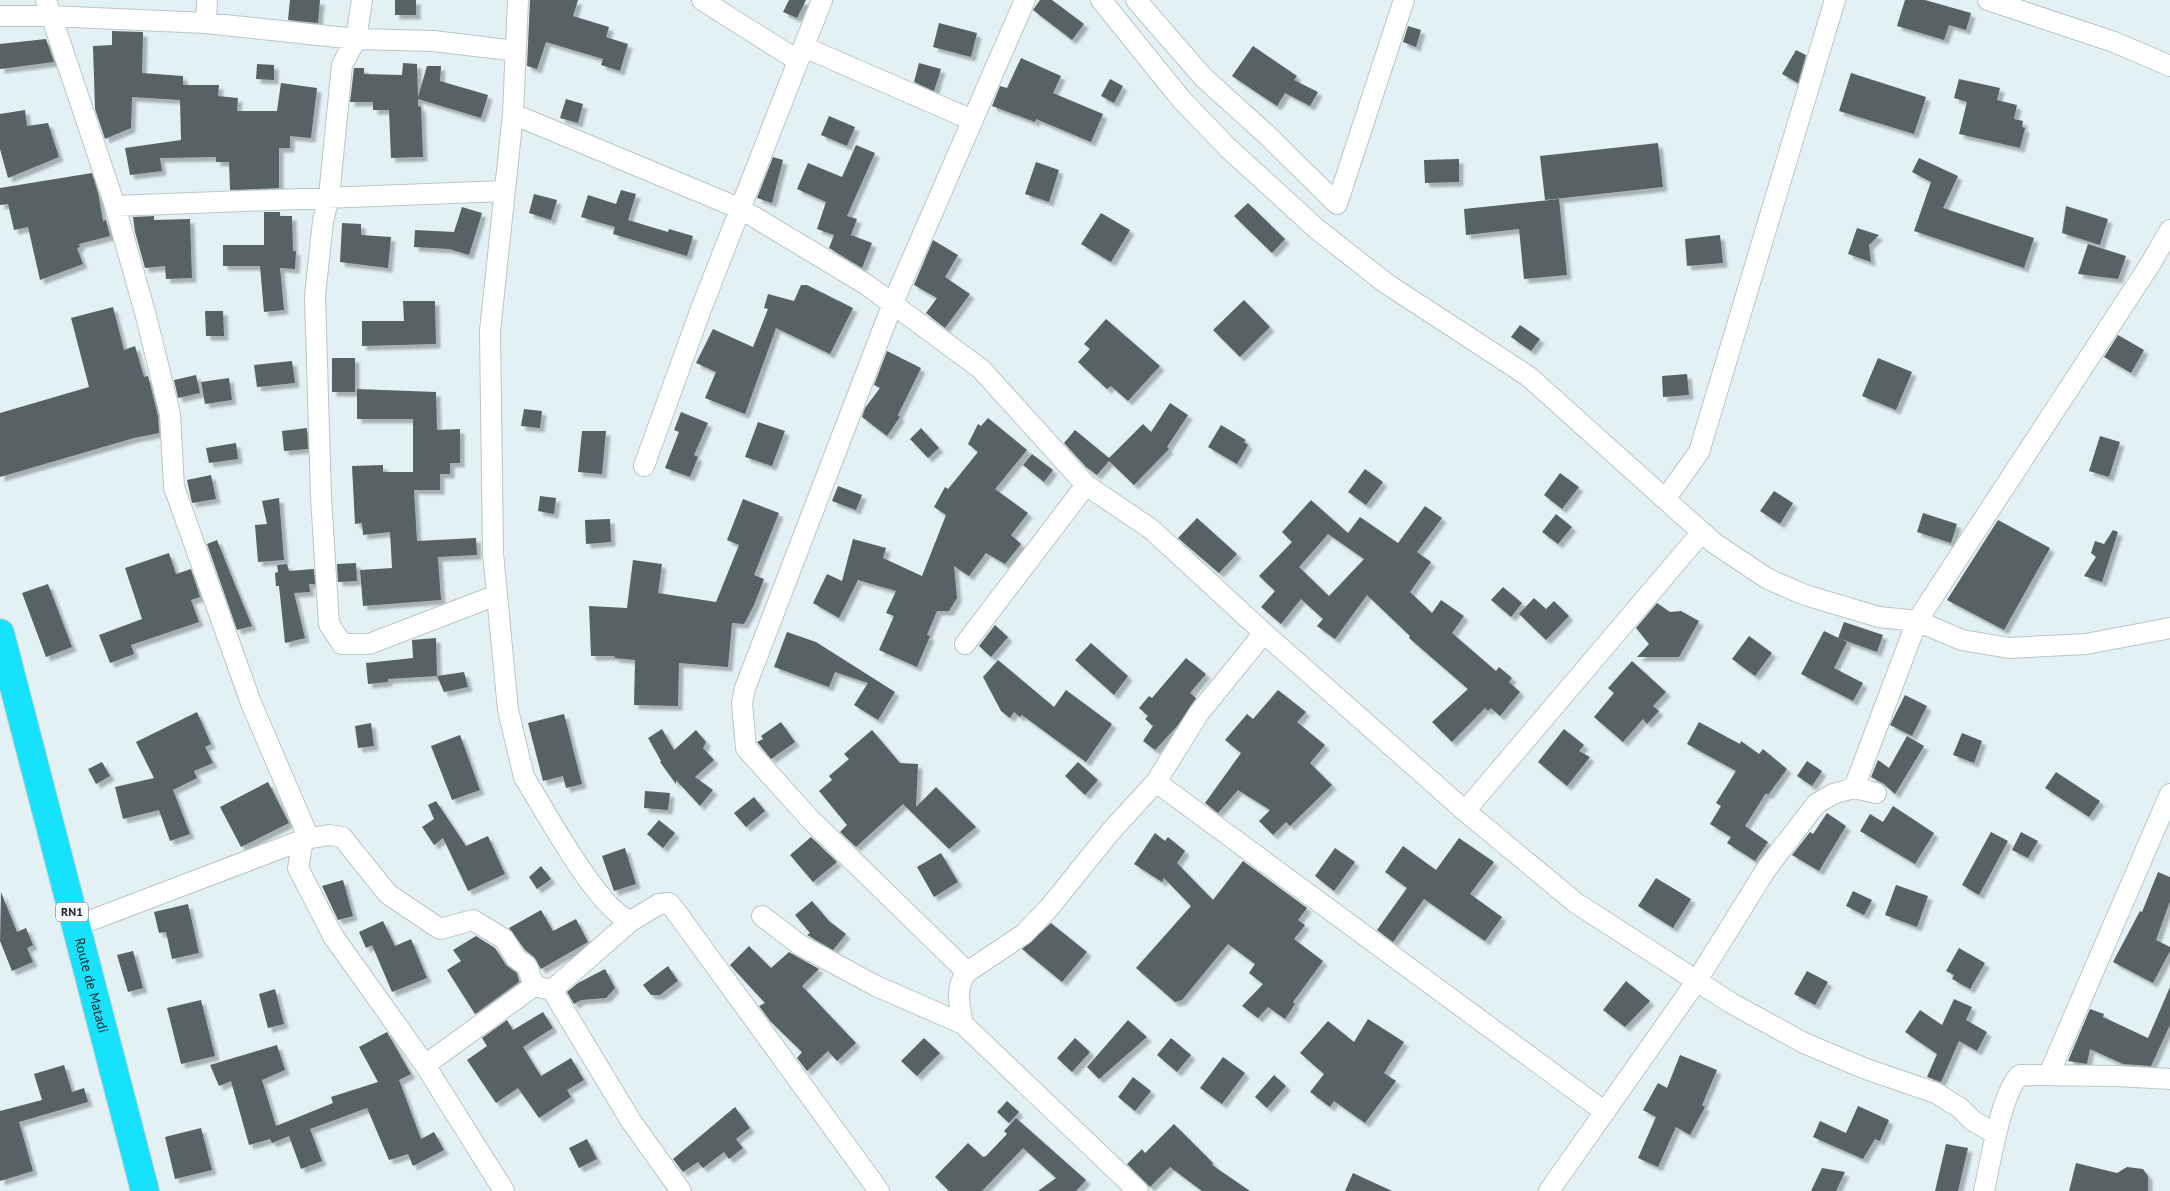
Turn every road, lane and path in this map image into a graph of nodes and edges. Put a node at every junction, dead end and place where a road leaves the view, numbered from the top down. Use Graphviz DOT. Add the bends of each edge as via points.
graph roads {
  1 [pos="207,0"];
  2 [pos="362,0"];
  3 [pos="518,0"];
  4 [pos="702,0"];
  5 [pos="822,0"];
  6 [pos="1025,0"];
  7 [pos="1101,0"];
  8 [pos="1136,0"];
  9 [pos="1404,0"];
  10 [pos="1834,0"];
  11 [pos="1988,0"];
  12 [pos="48,8"];
  13 [pos="0,16"];
  14 [pos="206,23"];
  15 [pos="356,39"];
  16 [pos="516,51"];
  17 [pos="801,53"];
  18 [pos="2170,66"];
  19 [pos="513,114"];
  20 [pos="972,120"];
  21 [pos="504,190"];
  22 [pos="329,197"];
  23 [pos="115,206"];
  24 [pos="741,209"];
  25 [pos="2170,230"];
  26 [pos="893,303"];
  27 [pos="644,466"];
  28 [pos="1086,485"];
  29 [pos="1666,498"];
  30 [pos="1702,532"];
  31 [pos="497,595"];
  32 [pos="1917,621"];
  33 [pos="2170,628"];
  34 [pos="0,633"];
  35 [pos="1264,633"];
  36 [pos="965,644"];
  37 [pos="1156,782"];
  38 [pos="1854,788"];
  39 [pos="1876,793"];
  40 [pos="2169,802"];
  41 [pos="1466,812"];
  42 [pos="305,839"];
  43 [pos="762,916"];
  44 [pos="631,921"];
  45 [pos="76,926"];
  46 [pos="967,972"];
  47 [pos="1696,982"];
  48 [pos="543,988"];
  49 [pos="963,1024"];
  50 [pos="425,1065"];
  51 [pos="2049,1074"];
  52 [pos="2170,1079"];
  53 [pos="1605,1112"];
  54 [pos="1996,1134"];
  55 [pos="146,1191"];
  56 [pos="504,1191"];
  57 [pos="681,1191"];
  58 [pos="879,1191"];
  59 [pos="1138,1191"];
  60 [pos="1549,1191"];
  61 [pos="1984,1191"];
  1 -- 14 [label="street"];
  2 -- 15 [label="street"];
  3 -- 16 [label="street"];
  4 -- 17 [label="street"];
  5 -- 17 [label="street"];
  6 -- 20 [label="street"];
  7 -- 29 [label="street" via="1181,99 1228,148 1318,230 1388,284 1528,376"];
  8 -- 9 [label="street" via="1204,78 1337,204"];
  10 -- 29 [label="street" via="1699,452"];
  11 -- 18 [label="street" via="2114,42"];
  12 -- 13 [label="street"];
  12 -- 14 [label="street"];
  12 -- 23 [label="street"];
  14 -- 15 [label="street"];
  15 -- 16 [label="street" via="433,42"];
  15 -- 22 [label="street" via="342,65"];
  16 -- 19 [label="street"];
  17 -- 20 [label="street"];
  17 -- 24 [label="street"];
  19 -- 21 [label="street"];
  19 -- 24 [label="street"];
  20 -- 26 [label="street"];
  21 -- 22 [label="street"];
  21 -- 31 [label="street" via="490,331 491,483"];
  22 -- 23 [label="street"];
  22 -- 31 [label="street" via="323,221 315,296 321,497 329,624 342,644 369,644"];
  23 -- 42 [label="street" via="170,414 174,487 251,703 305,829"];
  24 -- 26 [label="street"];
  24 -- 27 [label="street" via="700,309"];
  25 -- 32 [label="street"];
  26 -- 28 [label="street" via="981,369"];
  26 -- 46 [label="street" via="745,688 742,718 746,748 810,819"];
  28 -- 35 [label="street" via="1151,528"];
  28 -- 36 [label="street"];
  29 -- 30 [label="street"];
  30 -- 32 [label="street" via="1740,563 1805,595 1878,617"];
  30 -- 41 [label="street"];
  31 -- 44 [label="street" via="508,710 524,777 605,901 621,917"];
  32 -- 33 [label="street" via="1962,640 2009,648 2086,644"];
  32 -- 38 [label="street"];
  34 -- 45 [label="highway, Route de Matadi / RN1"];
  35 -- 37 [label="street" via="1199,713"];
  35 -- 41 [label="street"];
  37 -- 46 [label="street" via="1024,934"];
  37 -- 53 [label="street"];
  38 -- 39 [label="street"];
  38 -- 47 [label="street" via="1833,794 1816,804 1767,868"];
  40 -- 51 [label="street"];
  41 -- 47 [label="street" via="1576,902"];
  42 -- 45 [label="street"];
  42 -- 48 [label="street" via="329,835 342,837 388,894 440,929 473,920 504,939"];
  42 -- 50 [label="street" via="298,868 333,936"];
  43 -- 49 [label="street" via="800,945 876,986"];
  44 -- 48 [label="street"];
  44 -- 58 [label="street" via="659,904 669,904 674,909"];
  45 -- 55 [label="highway, Route de Matadi / RN1"];
  46 -- 49 [label="street" via="958,992"];
  47 -- 53 [label="street"];
  47 -- 54 [label="street" via="1804,1044 1936,1093"];
  48 -- 50 [label="street"];
  48 -- 57 [label="street"];
  49 -- 59 [label="street"];
  50 -- 56 [label="street"];
  51 -- 52 [label="street"];
  51 -- 54 [label="street" via="2029,1073 2016,1078"];
  53 -- 60 [label="street"];
  54 -- 61 [label="street"];
}
